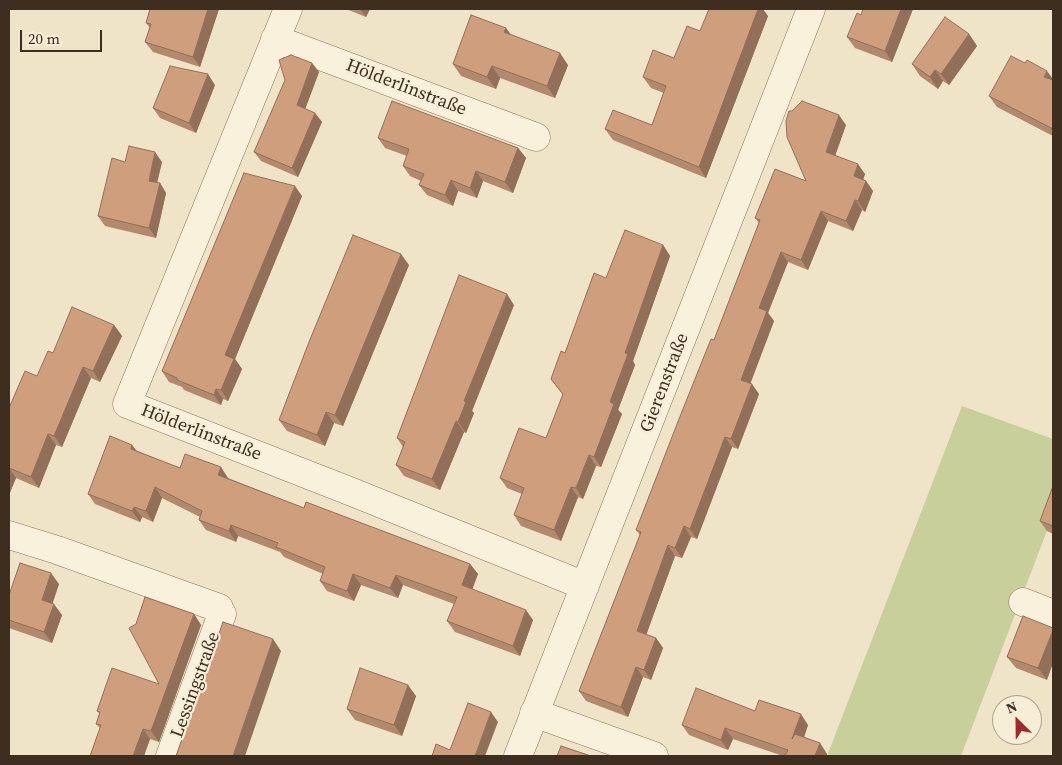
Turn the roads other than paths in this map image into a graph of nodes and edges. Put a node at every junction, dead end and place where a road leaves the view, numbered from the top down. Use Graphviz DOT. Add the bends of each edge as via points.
graph roads {
  1 [pos="288,9"];
  2 [pos="811,9"];
  3 [pos="275,39"];
  4 [pos="536,137"];
  5 [pos="9,535"];
  6 [pos="586,586"];
  7 [pos="1023,602"];
  8 [pos="1053,614"];
  9 [pos="534,713"];
  10 [pos="170,756"];
  11 [pos="518,756"];
  12 [pos="654,756"];
  1 -- 3 [label="street, Hölderlinstraße"];
  2 -- 6 [label="street, Gierenstraße"];
  3 -- 4 [label="street, Hölderlinstraße"];
  3 -- 6 [label="street, Hölderlinstraße" via="127,404"];
  5 -- 10 [label="street, Lessingstraße" via="220,611"];
  6 -- 9 [label="street, Gierenstraße"];
  7 -- 8 [label="street"];
  9 -- 11 [label="street, Gierenstraße"];
  9 -- 12 [label="street"];
}
